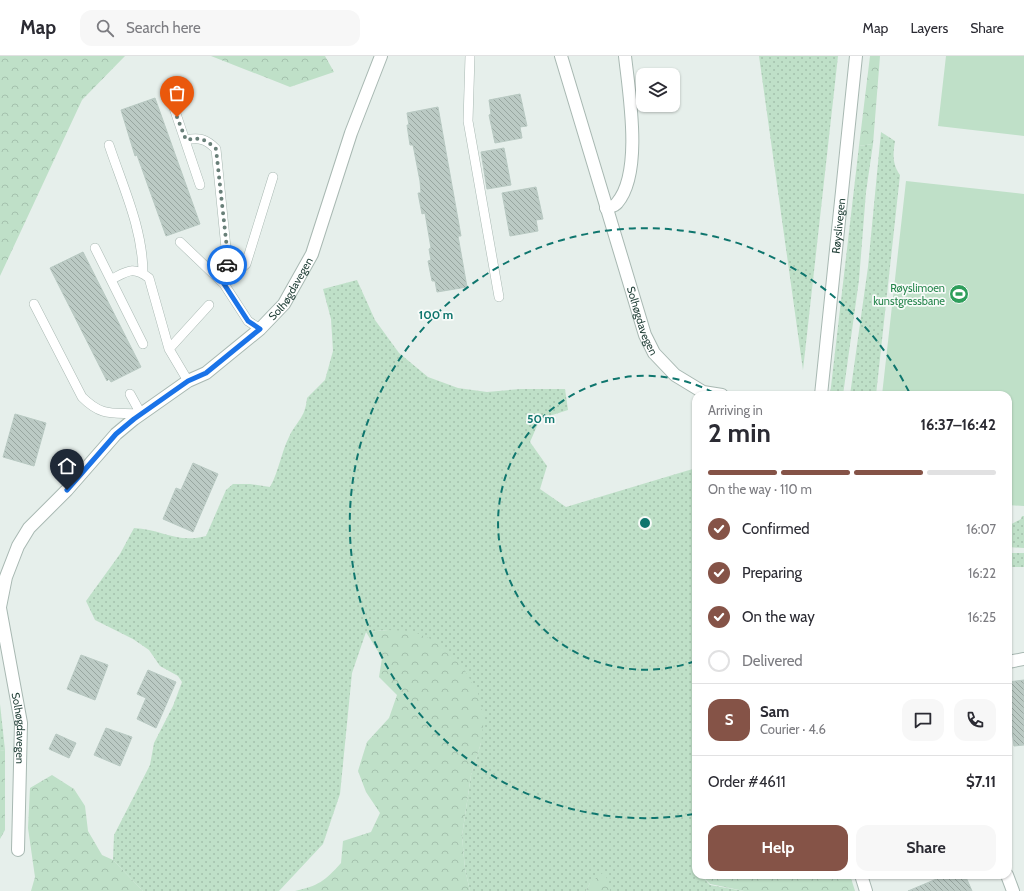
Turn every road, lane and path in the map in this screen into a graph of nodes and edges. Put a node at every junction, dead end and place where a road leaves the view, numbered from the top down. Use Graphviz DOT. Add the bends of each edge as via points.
graph roads {
  1 [pos="381,56"];
  2 [pos="470,56"];
  3 [pos="561,56"];
  4 [pos="625,56"];
  5 [pos="856,56"];
  6 [pos="173,105"];
  7 [pos="186,140"];
  8 [pos="109,145"];
  9 [pos="273,178"];
  10 [pos="200,185"];
  11 [pos="606,208"];
  12 [pos="180,242"];
  13 [pos="95,248"];
  14 [pos="144,274"];
  15 [pos="112,279"];
  16 [pos="224,284"];
  17 [pos="500,297"];
  18 [pos="34,304"];
  19 [pos="209,305"];
  20 [pos="260,329"];
  21 [pos="143,344"];
  22 [pos="169,349"];
  23 [pos="188,381"];
  24 [pos="701,391"];
  25 [pos="820,391"];
  26 [pos="130,394"];
  27 [pos="141,414"];
  28 [pos="0,608"];
  29 [pos="1024,659"];
  30 [pos="1012,661"];
  31 [pos="18,850"];
  32 [pos="862,879"];
  33 [pos="1008,879"];
  34 [pos="866,891"];
  35 [pos="1012,891"];
  1 -- 20 [label="street, Solhøgdavegen" via="351,133 312,254 284,304"];
  2 -- 17 [label="lane" via="468,121"];
  3 -- 11 [label="street, Solhøgdavegen"];
  4 -- 11 [label="street" via="633,125 630,171 625,190 616,204"];
  5 -- 25 [label="street, Røyslivegen"];
  6 -- 7 [label="lane"];
  7 -- 10 [label="lane"];
  7 -- 16 [label="lane" via="208,140 216,149 228,258"];
  8 -- 14 [label="lane" via="138,229"];
  9 -- 16 [label="lane" via="246,264"];
  11 -- 24 [label="street, Solhøgdavegen" via="645,335 654,353 675,375"];
  12 -- 16 [label="lane"];
  13 -- 15 [label="lane"];
  14 -- 15 [label="lane" via="140,270 129,270"];
  14 -- 22 [label="lane" via="149,278 157,301"];
  15 -- 21 [label="lane"];
  16 -- 20 [label="lane" via="248,321"];
  18 -- 27 [label="lane" via="82,397 102,412"];
  19 -- 22 [label="lane"];
  20 -- 23 [label="street, Solhøgdavegen" via="206,373"];
  22 -- 23 [label="lane"];
  23 -- 27 [label="street, Solhøgdavegen"];
  26 -- 27 [label="lane"];
  27 -- 28 [label="street, Solhøgdavegen" via="116,434 67,490 29,528 11,564"];
  28 -- 31 [label="street, Solhøgdavegen" via="21,723"];
  29 -- 30 [label="street"];
  32 -- 34 [label="street"];
  33 -- 35 [label="street"];
}
